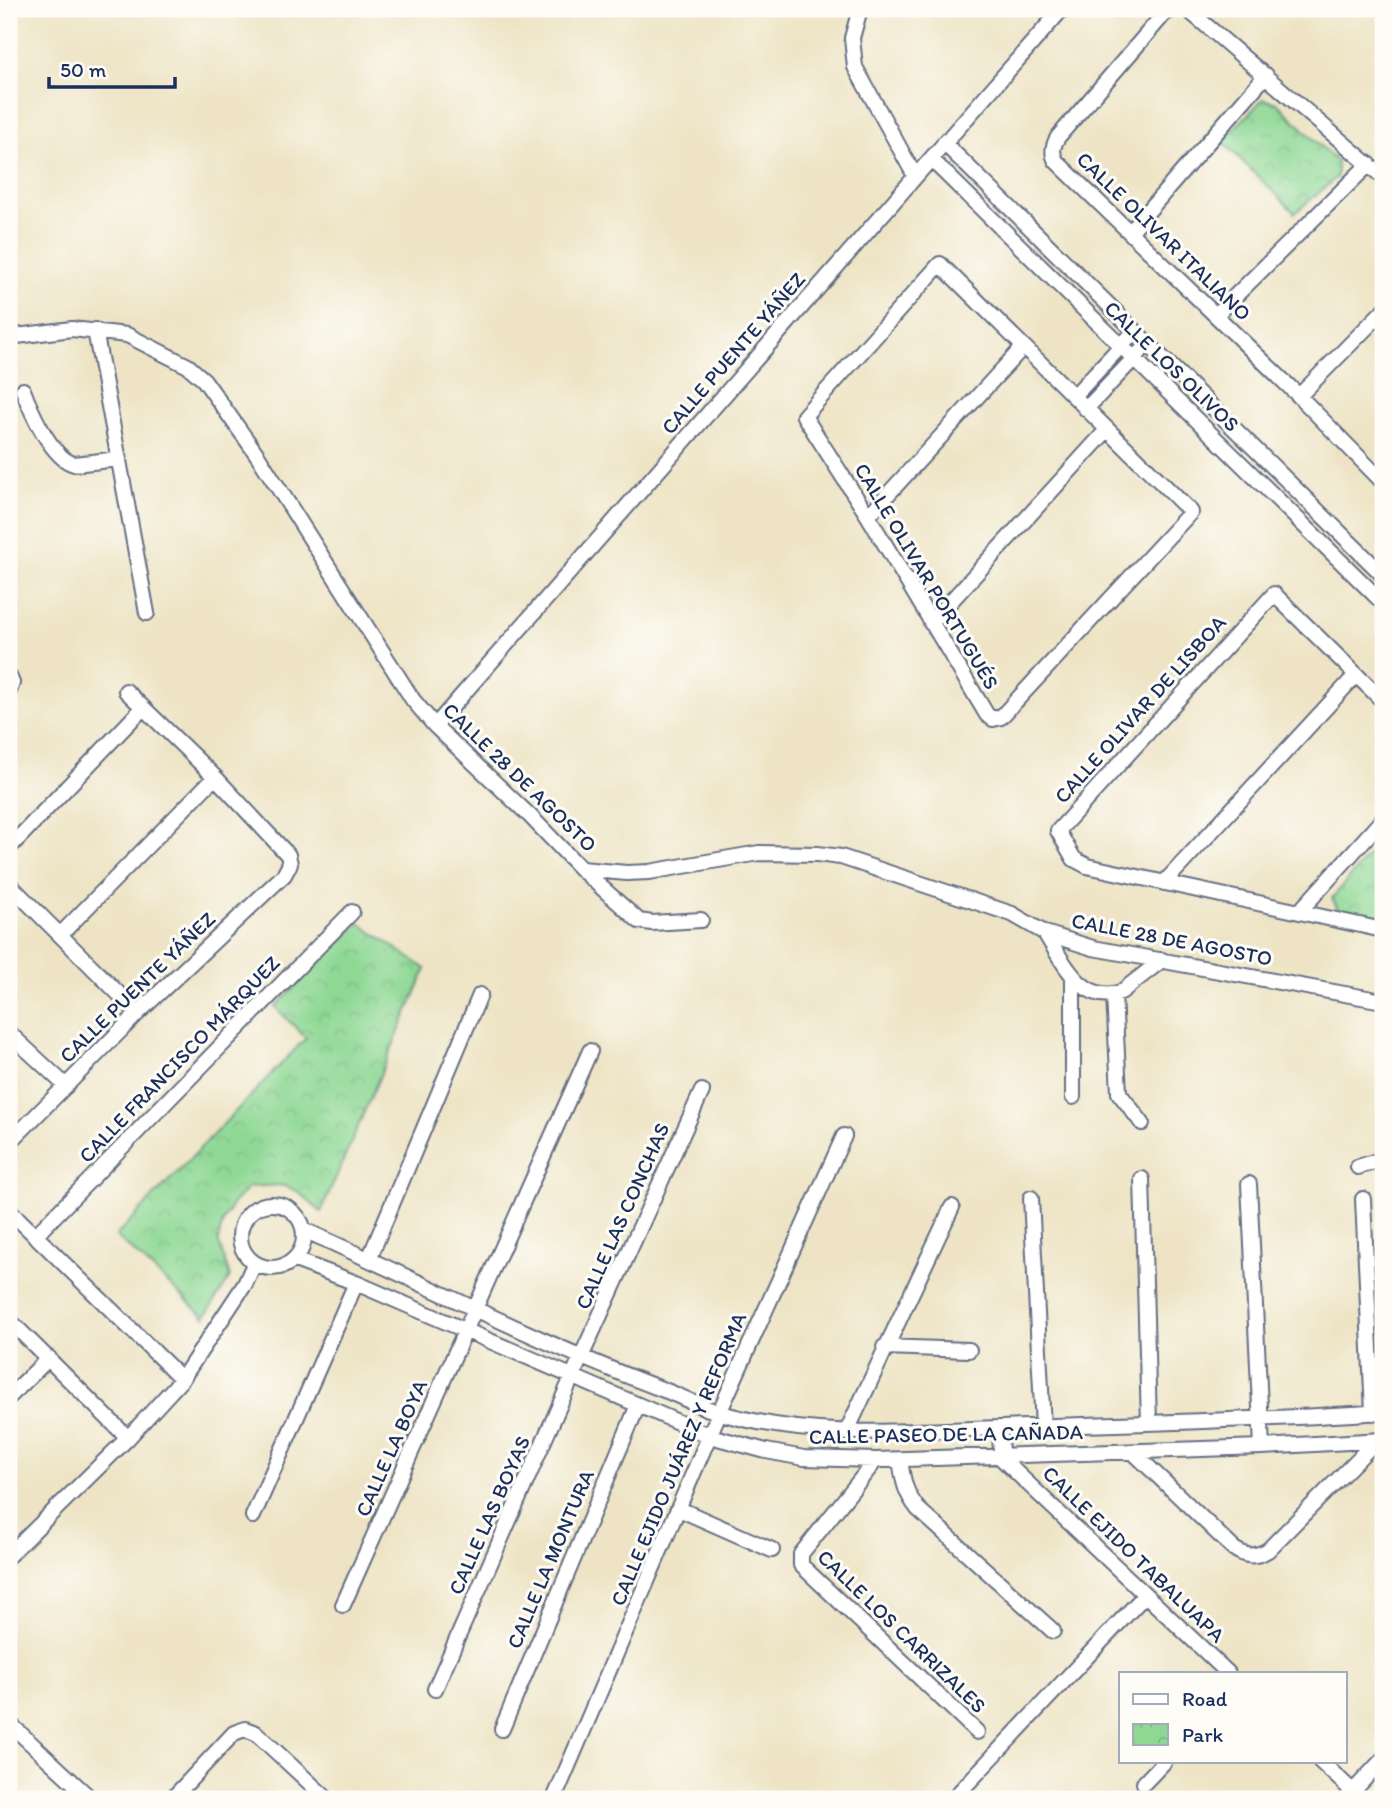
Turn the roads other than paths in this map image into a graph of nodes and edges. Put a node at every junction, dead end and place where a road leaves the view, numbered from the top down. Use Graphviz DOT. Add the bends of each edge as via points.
graph roads {
  1 [pos="860,9"];
  2 [pos="1062,9"];
  3 [pos="1173,9"];
  4 [pos="1187,9"];
  5 [pos="1265,75"];
  6 [pos="944,143"];
  7 [pos="931,159"];
  8 [pos="1369,164"];
  9 [pos="915,176"];
  10 [pos="1383,177"];
  11 [pos="1131,231"];
  12 [pos="1383,311"];
  13 [pos="1216,316"];
  14 [pos="95,330"];
  15 [pos="1135,331"];
  16 [pos="9,337"];
  17 [pos="1148,344"];
  18 [pos="1121,345"];
  19 [pos="1023,347"];
  20 [pos="1134,358"];
  21 [pos="23,390"];
  22 [pos="1074,396"];
  23 [pos="1299,396"];
  24 [pos="1086,409"];
  25 [pos="1107,430"];
  26 [pos="118,459"];
  27 [pos="1383,482"];
  28 [pos="868,516"];
  29 [pos="1383,575"];
  30 [pos="1383,603"];
  31 [pos="147,613"];
  32 [pos="931,623"];
  33 [pos="1356,675"];
  34 [pos="9,676"];
  35 [pos="9,691"];
  36 [pos="126,691"];
  37 [pos="1383,701"];
  38 [pos="143,708"];
  39 [pos="435,726"];
  40 [pos="215,777"];
  41 [pos="1383,820"];
  42 [pos="9,848"];
  43 [pos="581,869"];
  44 [pos="1164,883"];
  45 [pos="9,884"];
  46 [pos="352,912"];
  47 [pos="1299,912"];
  48 [pos="701,920"];
  49 [pos="1383,930"];
  50 [pos="1045,933"];
  51 [pos="60,935"];
  52 [pos="1162,960"];
  53 [pos="1073,977"];
  54 [pos="480,995"];
  55 [pos="1114,995"];
  56 [pos="1383,1001"];
  57 [pos="138,1013"];
  58 [pos="9,1032"];
  59 [pos="590,1051"];
  60 [pos="65,1086"];
  61 [pos="702,1091"];
  62 [pos="1073,1097"];
  63 [pos="1142,1123"];
  64 [pos="844,1136"];
  65 [pos="9,1143"];
  66 [pos="1383,1159"];
  67 [pos="1358,1167"];
  68 [pos="1142,1179"];
  69 [pos="1249,1184"];
  70 [pos="1031,1198"];
  71 [pos="1363,1199"];
  72 [pos="952,1207"];
  73 [pos="9,1210"];
  74 [pos="304,1230"];
  75 [pos="35,1236"];
  76 [pos="295,1259"];
  77 [pos="369,1259"];
  78 [pos="254,1264"];
  79 [pos="356,1283"];
  80 [pos="475,1307"];
  81 [pos="9,1320"];
  82 [pos="465,1332"];
  83 [pos="884,1347"];
  84 [pos="969,1350"];
  85 [pos="581,1358"];
  86 [pos="49,1359"];
  87 [pos="572,1377"];
  88 [pos="182,1379"];
  89 [pos="9,1397"];
  90 [pos="638,1405"];
  91 [pos="1378,1412"];
  92 [pos="719,1413"];
  93 [pos="1262,1420"];
  94 [pos="1149,1423"];
  95 [pos="1043,1427"];
  96 [pos="1000,1428"];
  97 [pos="846,1433"];
  98 [pos="710,1436"];
  99 [pos="128,1438"];
  100 [pos="1380,1440"];
  101 [pos="1262,1447"];
  102 [pos="1133,1452"];
  103 [pos="1002,1458"];
  104 [pos="876,1460"];
  105 [pos="900,1460"];
  106 [pos="679,1508"];
  107 [pos="253,1516"];
  108 [pos="772,1550"];
  109 [pos="9,1555"];
  110 [pos="1145,1595"];
  111 [pos="343,1605"];
  112 [pos="1053,1631"];
  113 [pos="1227,1672"];
  114 [pos="435,1689"];
  115 [pos="9,1723"];
  116 [pos="502,1729"];
  117 [pos="977,1732"];
  118 [pos="1383,1759"];
  119 [pos="1164,1762"];
  120 [pos="1321,1762"];
  121 [pos="1144,1783"];
  122 [pos="1353,1797"];
  123 [pos="91,1799"];
  124 [pos="172,1799"];
  125 [pos="327,1799"];
  126 [pos="554,1799"];
  127 [pos="953,1799"];
  1 -- 9 [label="street" via="852,38 855,67"];
  2 -- 6 [label="street, CALLE PUENTE YÁÑEZ"];
  3 -- 11 [label="street, CALLE OLIVAR ITALIANO" via="1164,13 1058,137 1053,149 1056,161"];
  4 -- 5 [label="street"];
  5 -- 8 [label="street"];
  5 -- 11 [label="street"];
  6 -- 7 [label="street, CALLE PUENTE YÁÑEZ"];
  6 -- 15 [label="street, CALLE LOS OLIVOS"];
  7 -- 9 [label="street, CALLE PUENTE YÁÑEZ"];
  7 -- 18 [label="street, CALLE LOS OLIVOS"];
  8 -- 10 [label="street"];
  8 -- 13 [label="street"];
  9 -- 39 [label="street, CALLE PUENTE YÁÑEZ"];
  11 -- 13 [label="street, CALLE OLIVAR ITALIANO"];
  12 -- 23 [label="street"];
  13 -- 23 [label="street, CALLE OLIVAR ITALIANO"];
  14 -- 16 [label="street, CALLE 28 DE AGOSTO"];
  14 -- 26 [label="street"];
  14 -- 39 [label="street, CALLE 28 DE AGOSTO" via="144,342 204,380 270,474 413,700"];
  15 -- 17 [label="street, CALLE LOS OLIVOS"];
  15 -- 18 [label="street"];
  17 -- 20 [label="street"];
  17 -- 29 [label="street, CALLE LOS OLIVOS"];
  18 -- 20 [label="street, CALLE LOS OLIVOS"];
  18 -- 22 [label="street"];
  19 -- 22 [label="street, CALLE OLIVAR PORTUGUÉS"];
  19 -- 28 [label="street"];
  19 -- 28 [label="street, CALLE OLIVAR PORTUGUÉS" via="940,264 804,416"];
  20 -- 24 [label="street"];
  20 -- 30 [label="street, CALLE LOS OLIVOS"];
  21 -- 26 [label="street" via="55,450 67,463"];
  22 -- 24 [label="street, CALLE OLIVAR PORTUGUÉS"];
  23 -- 27 [label="street, CALLE OLIVAR ITALIANO"];
  24 -- 25 [label="street, CALLE OLIVAR PORTUGUÉS"];
  25 -- 32 [label="street"];
  25 -- 32 [label="street, CALLE OLIVAR PORTUGUÉS" via="1191,512 1001,716 993,719 987,715"];
  26 -- 31 [label="street"];
  28 -- 32 [label="street, CALLE OLIVAR PORTUGUÉS"];
  33 -- 37 [label="street, CALLE OLIVAR DE LISBOA"];
  33 -- 44 [label="street"];
  33 -- 44 [label="street, CALLE OLIVAR DE LISBOA" via="1273,594 1058,831 1080,864"];
  34 -- 35 [label="street"];
  36 -- 38 [label="street"];
  38 -- 40 [label="street"];
  38 -- 42 [label="street"];
  39 -- 43 [label="street, CALLE 28 DE AGOSTO"];
  40 -- 51 [label="street"];
  40 -- 57 [label="street, CALLE PUENTE YÁÑEZ" via="290,860 284,875"];
  41 -- 47 [label="street"];
  43 -- 48 [label="street" via="639,921"];
  43 -- 50 [label="street, CALLE 28 DE AGOSTO" via="649,872 759,853 829,855 1012,914"];
  44 -- 47 [label="street, CALLE OLIVAR DE LISBOA"];
  45 -- 51 [label="street"];
  46 -- 75 [label="street, CALLE FRANCISCO MÁRQUEZ"];
  47 -- 49 [label="street, CALLE OLIVAR DE LISBOA"];
  50 -- 52 [label="street, CALLE 28 DE AGOSTO" via="1119,954"];
  50 -- 53 [label="street"];
  51 -- 57 [label="street"];
  52 -- 55 [label="street"];
  52 -- 56 [label="street, CALLE 28 DE AGOSTO"];
  53 -- 55 [label="street" via="1090,991"];
  53 -- 62 [label="street"];
  54 -- 77 [label="street"];
  55 -- 63 [label="street" via="1119,1093"];
  57 -- 60 [label="street, CALLE PUENTE YÁÑEZ"];
  58 -- 60 [label="street"];
  59 -- 80 [label="street, CALLE LA BOYA"];
  60 -- 65 [label="street, CALLE PUENTE YÁÑEZ"];
  61 -- 85 [label="street, CALLE LAS CONCHAS"];
  64 -- 92 [label="street, CALLE EJIDO JUÁREZ Y REFORMA"];
  66 -- 67 [label="street"];
  68 -- 94 [label="street"];
  69 -- 93 [label="street"];
  70 -- 95 [label="street"];
  71 -- 91 [label="street"];
  72 -- 83 [label="street"];
  73 -- 75 [label="street"];
  74 -- 76 [label="street"];
  74 -- 77 [label="street"];
  74 -- 78 [label="street" via="285,1206 255,1209 241,1225 239,1236"];
  75 -- 88 [label="street"];
  76 -- 78 [label="street" via="275,1269"];
  76 -- 79 [label="street, CALLE PASEO DE LA CAÑADA"];
  77 -- 80 [label="street"];
  78 -- 88 [label="street"];
  79 -- 82 [label="street, CALLE PASEO DE LA CAÑADA"];
  79 -- 107 [label="street"];
  80 -- 82 [label="street, CALLE LA BOYA"];
  80 -- 85 [label="street, CALLE PASEO DE LA CAÑADA"];
  81 -- 86 [label="street"];
  82 -- 87 [label="street, CALLE PASEO DE LA CAÑADA"];
  82 -- 111 [label="street, CALLE LA BOYA"];
  83 -- 84 [label="street"];
  83 -- 97 [label="street"];
  85 -- 87 [label="street, CALLE LAS BOYAS"];
  85 -- 92 [label="street, CALLE PASEO DE LA CAÑADA"];
  86 -- 89 [label="street"];
  86 -- 99 [label="street"];
  87 -- 90 [label="street, CALLE PASEO DE LA CAÑADA"];
  87 -- 114 [label="street, CALLE LAS BOYAS"];
  88 -- 99 [label="street"];
  90 -- 98 [label="street, CALLE PASEO DE LA CAÑADA"];
  90 -- 116 [label="street, CALLE LA MONTURA"];
  91 -- 93 [label="street, CALLE PASEO DE LA CAÑADA"];
  92 -- 97 [label="street, CALLE PASEO DE LA CAÑADA" via="778,1427"];
  92 -- 98 [label="street, CALLE EJIDO JUÁREZ Y REFORMA"];
  93 -- 94 [label="street, CALLE PASEO DE LA CAÑADA"];
  93 -- 101 [label="street"];
  94 -- 95 [label="street, CALLE PASEO DE LA CAÑADA"];
  95 -- 96 [label="street, CALLE PASEO DE LA CAÑADA"];
  96 -- 97 [label="street, CALLE PASEO DE LA CAÑADA"];
  96 -- 103 [label="street"];
  98 -- 104 [label="street, CALLE PASEO DE LA CAÑADA" via="804,1458"];
  98 -- 106 [label="street, CALLE EJIDO JUÁREZ Y REFORMA"];
  99 -- 109 [label="street"];
  100 -- 101 [label="street, CALLE PASEO DE LA CAÑADA"];
  100 -- 102 [label="street" via="1268,1550 1250,1556 1233,1548"];
  101 -- 102 [label="street, CALLE PASEO DE LA CAÑADA"];
  102 -- 103 [label="street, CALLE PASEO DE LA CAÑADA"];
  103 -- 105 [label="street, CALLE PASEO DE LA CAÑADA"];
  103 -- 110 [label="street, CALLE EJIDO TABALUAPA"];
  104 -- 105 [label="street, CALLE PASEO DE LA CAÑADA"];
  104 -- 117 [label="street, CALLE LOS CARRIZALES" via="801,1555 801,1565"];
  105 -- 112 [label="street" via="908,1497 918,1509"];
  106 -- 108 [label="street"];
  106 -- 126 [label="street, CALLE EJIDO JUÁREZ Y REFORMA"];
  110 -- 113 [label="street, CALLE EJIDO TABALUAPA"];
  110 -- 127 [label="street"];
  115 -- 123 [label="street"];
  118 -- 122 [label="street"];
  119 -- 121 [label="street"];
  120 -- 122 [label="street"];
  124 -- 125 [label="street" via="234,1733 245,1729 256,1733"];
}
